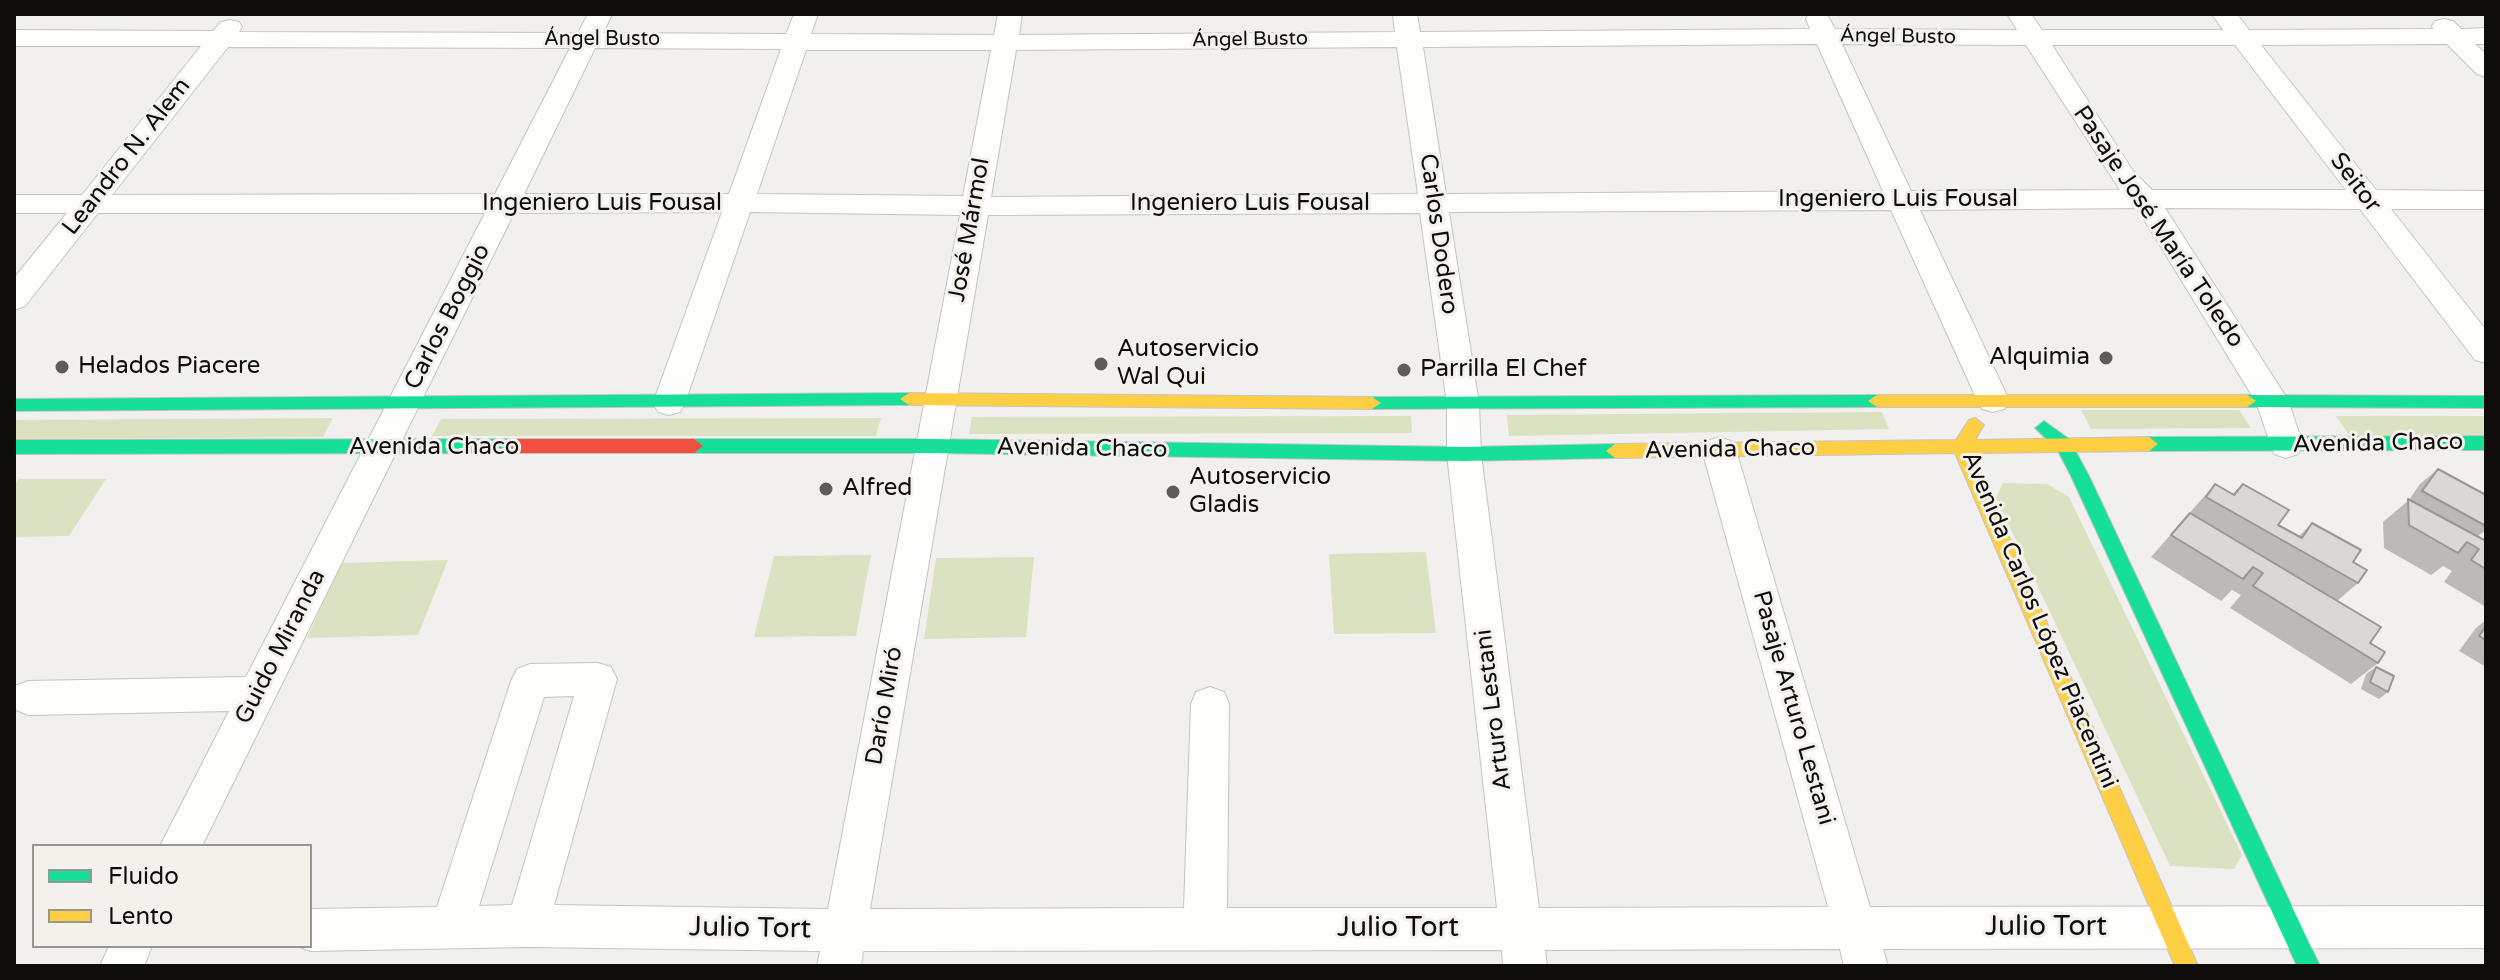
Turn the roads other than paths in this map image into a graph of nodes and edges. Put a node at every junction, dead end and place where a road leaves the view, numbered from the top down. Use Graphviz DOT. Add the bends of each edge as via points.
graph roads {
  1 [pos="240,14"];
  2 [pos="600,14"];
  3 [pos="806,14"];
  4 [pos="1010,14"];
  5 [pos="2224,14"];
  6 [pos="2433,14"];
  7 [pos="1821,25"];
  8 [pos="1406,26"];
  9 [pos="2027,26"];
  10 [pos="2453,35"];
  11 [pos="2486,36"];
  12 [pos="14,38"];
  13 [pos="221,38"];
  14 [pos="2243,38"];
  15 [pos="587,40"];
  16 [pos="796,41"];
  17 [pos="1005,43"];
  18 [pos="2486,69"];
  19 [pos="2145,199"];
  20 [pos="2486,200"];
  21 [pos="1902,201"];
  22 [pos="2369,201"];
  23 [pos="1434,202"];
  24 [pos="739,203"];
  25 [pos="14,204"];
  26 [pos="90,204"];
  27 [pos="505,205"];
  28 [pos="975,206"];
  29 [pos="14,299"];
  30 [pos="2486,352"];
  31 [pos="939,399"];
  32 [pos="1993,400"];
  33 [pos="2272,400"];
  34 [pos="405,402"];
  35 [pos="2486,402"];
  36 [pos="669,403"];
  37 [pos="1463,404"];
  38 [pos="14,405"];
  39 [pos="2486,443"];
  40 [pos="2063,444"];
  41 [pos="2286,445"];
  42 [pos="931,446"];
  43 [pos="14,447"];
  44 [pos="1961,447"];
  45 [pos="382,448"];
  46 [pos="1719,450"];
  47 [pos="1464,454"];
  48 [pos="258,694"];
  49 [pos="28,698"];
  50 [pos="1210,704"];
  51 [pos="182,844"];
  52 [pos="527,926"];
  53 [pos="2486,927"];
  54 [pos="451,928"];
  55 [pos="2291,928"];
  56 [pos="312,930"];
  57 [pos="1205,930"];
  58 [pos="1861,947"];
  59 [pos="2179,947"];
  60 [pos="842,948"];
  61 [pos="1522,948"];
  62 [pos="2309,966"];
  1 -- 13 [label="street, Leandro N. Alem"];
  2 -- 15 [label="street, Carlos Boggio"];
  3 -- 16 [label="street"];
  4 -- 17 [label="street, José Mármol"];
  5 -- 14 [label="street, Seitor"];
  6 -- 10 [label="street"];
  7 -- 8 [label="street, Ángel Busto"];
  7 -- 9 [label="street, Ángel Busto"];
  7 -- 21 [label="street"];
  8 -- 17 [label="street, Ángel Busto"];
  8 -- 23 [label="street, Carlos Dodero"];
  9 -- 14 [label="street, Ángel Busto"];
  9 -- 19 [label="street, Pasaje José María Toledo" via="2123,177"];
  10 -- 11 [label="street, Ángel Busto"];
  10 -- 14 [label="street, Ángel Busto"];
  10 -- 18 [label="street"];
  12 -- 13 [label="street, Ángel Busto"];
  13 -- 15 [label="street, Ángel Busto"];
  13 -- 26 [label="street, Leandro N. Alem"];
  14 -- 22 [label="street, Seitor"];
  15 -- 16 [label="street, Ángel Busto"];
  15 -- 27 [label="street, Carlos Boggio"];
  16 -- 17 [label="street, Ángel Busto"];
  16 -- 24 [label="street"];
  17 -- 28 [label="street, José Mármol"];
  19 -- 21 [label="street, Ingeniero Luis Fousal"];
  19 -- 22 [label="street, Ingeniero Luis Fousal"];
  19 -- 33 [label="street, Pasaje José María Toledo"];
  20 -- 22 [label="street, Ingeniero Luis Fousal"];
  21 -- 23 [label="street, Ingeniero Luis Fousal"];
  21 -- 32 [label="street"];
  22 -- 30 [label="street, Seitor"];
  23 -- 28 [label="street, Ingeniero Luis Fousal"];
  23 -- 37 [label="street, Carlos Dodero"];
  24 -- 27 [label="street, Ingeniero Luis Fousal"];
  24 -- 28 [label="street, Ingeniero Luis Fousal"];
  24 -- 36 [label="street"];
  25 -- 26 [label="street, Ingeniero Luis Fousal"];
  26 -- 27 [label="street, Ingeniero Luis Fousal"];
  26 -- 29 [label="street, Leandro N. Alem"];
  27 -- 34 [label="street, Carlos Boggio"];
  28 -- 31 [label="street, José Mármol"];
  31 -- 36 [label="main road, Avenida Chaco"];
  31 -- 37 [label="main road, Avenida Chaco"];
  31 -- 42 [label="street, José Mármol"];
  32 -- 33 [label="main road, Avenida Chaco"];
  32 -- 37 [label="main road, Avenida Chaco"];
  32 -- 40 [label="main road" via="2035,421"];
  32 -- 44 [label="main road, Avenida Carlos López Piacentini"];
  33 -- 35 [label="main road, Avenida Chaco"];
  33 -- 41 [label="street, Pasaje José María Toledo"];
  34 -- 36 [label="main road, Avenida Chaco"];
  34 -- 38 [label="main road, Avenida Chaco"];
  34 -- 45 [label="street, Carlos Boggio"];
  37 -- 47 [label="street, Carlos Dodero"];
  39 -- 41 [label="main road, Avenida Chaco"];
  40 -- 41 [label="main road, Avenida Chaco"];
  40 -- 44 [label="main road, Avenida Chaco"];
  40 -- 55 [label="main road"];
  42 -- 45 [label="main road, Avenida Chaco"];
  42 -- 47 [label="main road, Avenida Chaco"];
  42 -- 60 [label="street, Darío Miró"];
  43 -- 45 [label="main road, Avenida Chaco"];
  44 -- 46 [label="main road, Avenida Chaco"];
  44 -- 59 [label="main road, Avenida Carlos López Piacentini"];
  45 -- 48 [label="street, Guido Miranda"];
  46 -- 47 [label="main road, Avenida Chaco"];
  46 -- 58 [label="street, Pasaje Arturo Lestani"];
  47 -- 61 [label="street, Arturo Lestani"];
  48 -- 49 [label="street"];
  48 -- 51 [label="street, Guido Miranda"];
  50 -- 57 [label="street"];
  52 -- 54 [label="street, Julio Tort"];
  52 -- 54 [label="street" via="598,679 530,681"];
  52 -- 60 [label="street, Julio Tort"];
  53 -- 55 [label="street, Julio Tort"];
  54 -- 56 [label="street, Julio Tort"];
  55 -- 59 [label="street, Julio Tort"];
  55 -- 62 [label="main road"];
  57 -- 60 [label="street, Julio Tort"];
  57 -- 61 [label="street, Julio Tort"];
  58 -- 59 [label="street, Julio Tort"];
  58 -- 61 [label="street, Julio Tort"];
}
